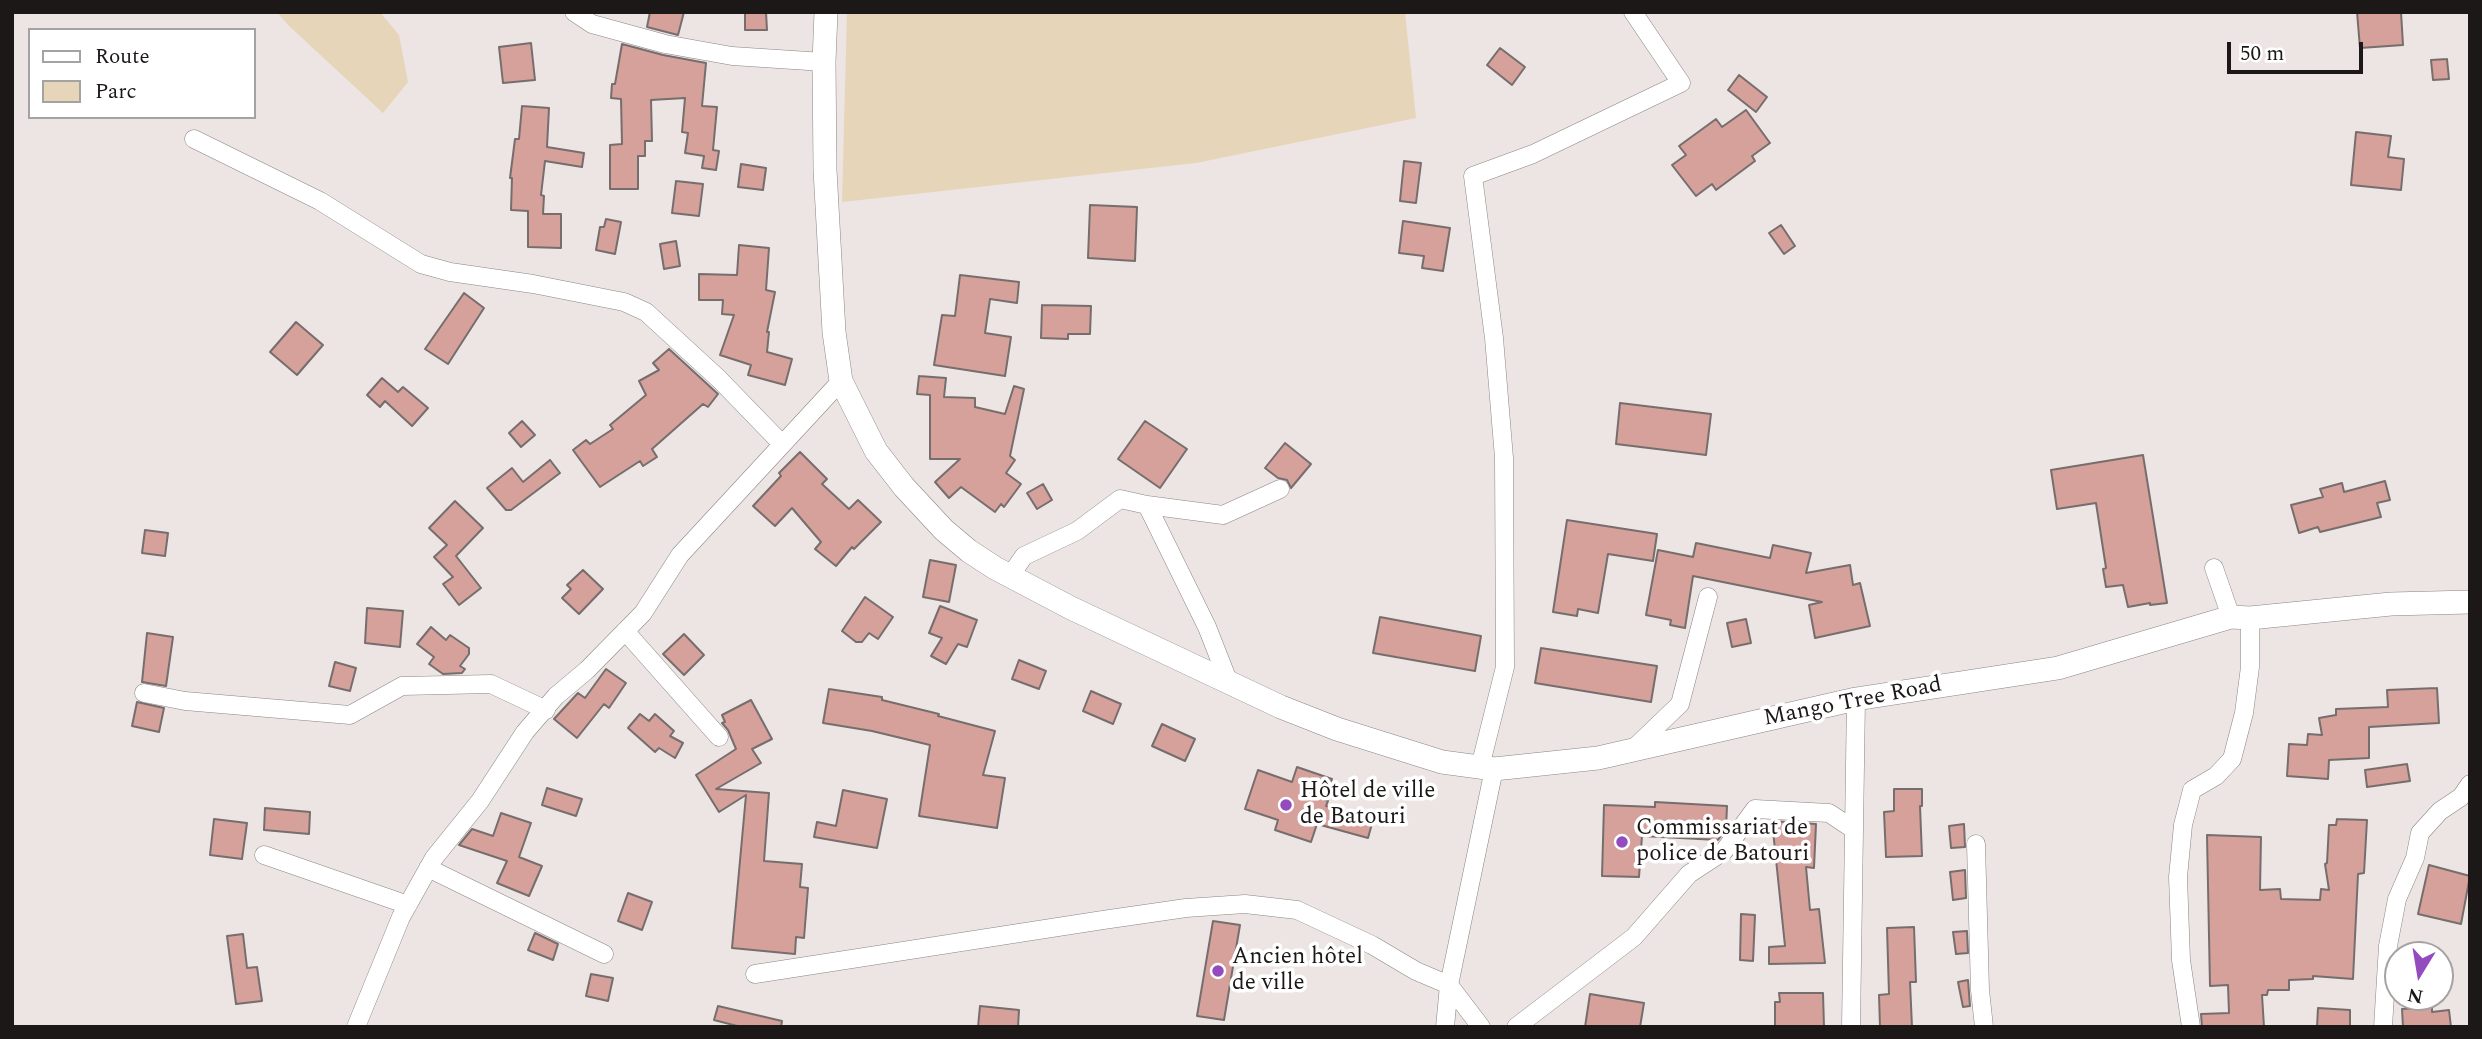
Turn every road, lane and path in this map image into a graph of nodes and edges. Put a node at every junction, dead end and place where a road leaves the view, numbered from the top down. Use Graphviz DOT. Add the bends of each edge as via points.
graph roads {
  1 [pos="574,12"];
  2 [pos="826,12"];
  3 [pos="1633,12"];
  4 [pos="824,62"];
  5 [pos="194,139"];
  6 [pos="841,381"];
  7 [pos="782,444"];
  8 [pos="1280,489"];
  9 [pos="1147,505"];
  10 [pos="2214,568"];
  11 [pos="1010,576"];
  12 [pos="1708,597"];
  13 [pos="2470,602"];
  14 [pos="2241,617"];
  15 [pos="625,631"];
  16 [pos="1229,682"];
  17 [pos="144,693"];
  18 [pos="1856,699"];
  19 [pos="546,710"];
  20 [pos="719,737"];
  21 [pos="1631,751"];
  22 [pos="1487,769"];
  23 [pos="2470,784"];
  24 [pos="1853,829"];
  25 [pos="1976,844"];
  26 [pos="264,855"];
  27 [pos="428,869"];
  28 [pos="408,905"];
  29 [pos="604,954"];
  30 [pos="755,974"];
  31 [pos="1449,985"];
  32 [pos="356,1026"];
  33 [pos="1445,1027"];
  34 [pos="1482,1027"];
  35 [pos="1516,1027"];
  36 [pos="1851,1027"];
  37 [pos="1984,1027"];
  38 [pos="2191,1027"];
  39 [pos="2384,1027"];
  1 -- 4 [label="street" via="592,24 665,44 732,56"];
  2 -- 4 [label="main road, Mango Tree Road"];
  3 -- 22 [label="street" via="1681,83 1532,154 1473,176 1494,338 1504,486 1506,667"];
  4 -- 6 [label="main road, Mango Tree Road" via="825,170"];
  5 -- 7 [label="street" via="320,201 421,264 613,300 646,312"];
  6 -- 7 [label="street"];
  6 -- 11 [label="main road, Mango Tree Road" via="876,451 904,487 969,551"];
  7 -- 15 [label="street" via="680,555 643,613"];
  8 -- 9 [label="street" via="1223,515"];
  9 -- 11 [label="street" via="1120,499 1077,531 1024,556"];
  9 -- 16 [label="street"];
  10 -- 14 [label="street"];
  11 -- 16 [label="main road, Mango Tree Road"];
  12 -- 21 [label="street" via="1679,705"];
  13 -- 14 [label="main road, Mango Tree Road"];
  14 -- 18 [label="main road, Mango Tree Road" via="2058,668"];
  14 -- 38 [label="street" via="2250,667 2232,759 2216,776 2192,790 2183,825 2178,877 2181,960"];
  15 -- 19 [label="street"];
  15 -- 20 [label="street"];
  16 -- 22 [label="main road, Mango Tree Road" via="1337,729 1442,762"];
  17 -- 19 [label="street" via="185,701 350,715 402,686 491,684"];
  18 -- 21 [label="main road, Mango Tree Road"];
  18 -- 24 [label="street"];
  19 -- 27 [label="street" via="525,732 481,801"];
  21 -- 22 [label="main road, Mango Tree Road"];
  22 -- 31 [label="street"];
  23 -- 39 [label="street" via="2420,833 2416,858 2397,899 2388,946"];
  24 -- 35 [label="street" via="1829,813 1755,809 1724,851 1689,874 1634,937"];
  24 -- 36 [label="street"];
  25 -- 37 [label="street"];
  26 -- 28 [label="street"];
  27 -- 28 [label="street"];
  27 -- 29 [label="street"];
  28 -- 32 [label="street"];
  30 -- 31 [label="street" via="1115,918 1245,904 1297,910"];
  31 -- 33 [label="street"];
  31 -- 34 [label="street"];
}
